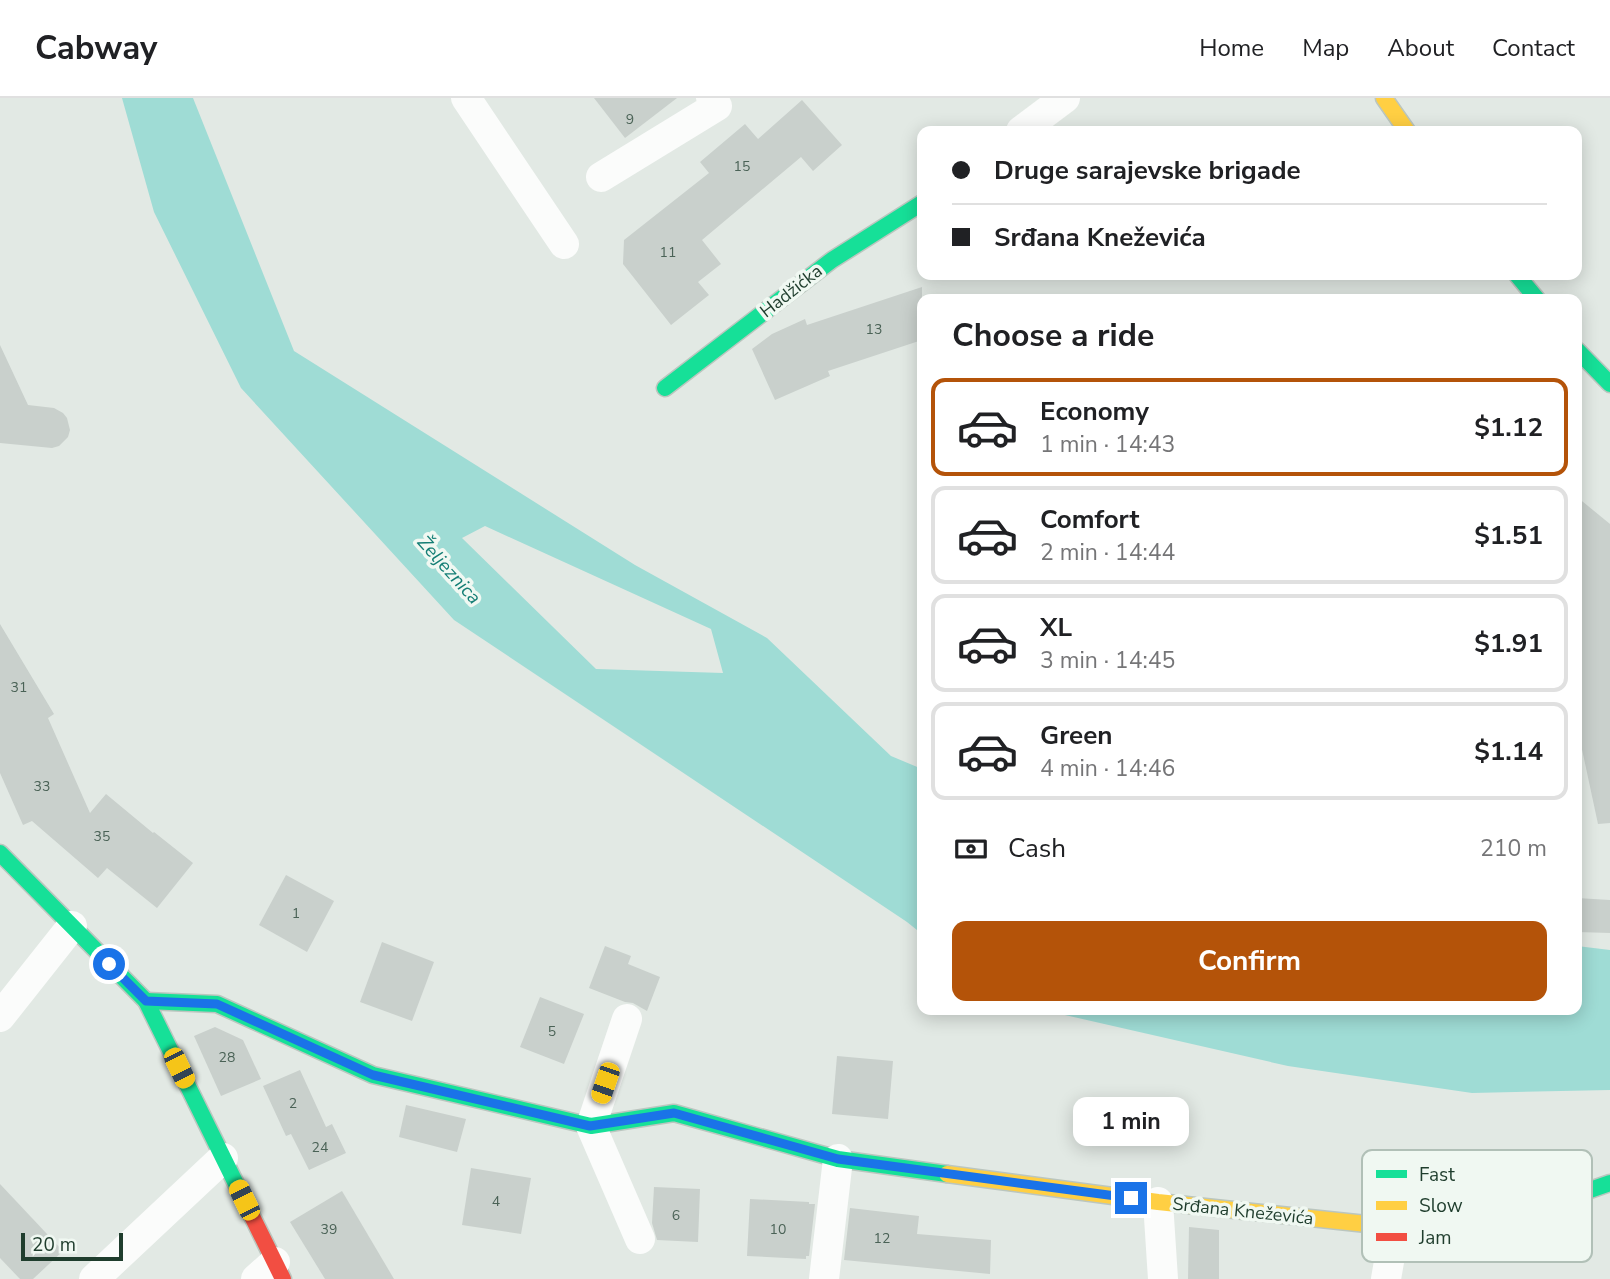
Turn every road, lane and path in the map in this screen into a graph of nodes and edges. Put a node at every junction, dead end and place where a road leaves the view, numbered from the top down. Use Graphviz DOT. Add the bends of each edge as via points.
graph roads {
  1 [pos="466,98"];
  2 [pos="711,98"];
  3 [pos="1065,98"];
  4 [pos="1384,98"];
  5 [pos="1028,126"];
  6 [pos="1404,126"];
  7 [pos="601,177"];
  8 [pos="917,206"];
  9 [pos="564,244"];
  10 [pos="1521,280"];
  11 [pos="1532,294"];
  12 [pos="1582,360"];
  13 [pos="1610,384"];
  14 [pos="665,388"];
  15 [pos="0,853"];
  16 [pos="72,926"];
  17 [pos="146,1001"];
  18 [pos="0,1017"];
  19 [pos="626,1019"];
  20 [pos="590,1126"];
  21 [pos="223,1158"];
  22 [pos="838,1159"];
  23 [pos="1610,1183"];
  24 [pos="1592,1189"];
  25 [pos="1158,1202"];
  26 [pos="1362,1224"];
  27 [pos="640,1240"];
  28 [pos="271,1273"];
  29 [pos="94,1279"];
  30 [pos="824,1279"];
  31 [pos="1163,1279"];
  1 -- 9 [label="street"];
  2 -- 7 [label="street" via="717,106"];
  3 -- 5 [label="street"];
  4 -- 6 [label="street"];
  8 -- 14 [label="street, Hadžićka" via="832,260"];
  10 -- 11 [label="street"];
  12 -- 13 [label="street"];
  15 -- 16 [label="street"];
  16 -- 17 [label="street"];
  16 -- 18 [label="street"];
  17 -- 20 [label="street, Srđana Kneževića" via="217,1004 373,1075"];
  17 -- 21 [label="street"];
  19 -- 20 [label="street"];
  20 -- 22 [label="street, Srđana Kneževića" via="674,1113"];
  20 -- 27 [label="street"];
  21 -- 28 [label="street"];
  21 -- 29 [label="street"];
  22 -- 25 [label="street, Srđana Kneževića"];
  22 -- 30 [label="street"];
  23 -- 24 [label="street, Srđana Kneževića"];
  25 -- 26 [label="street, Srđana Kneževića"];
  25 -- 31 [label="street"];
}
